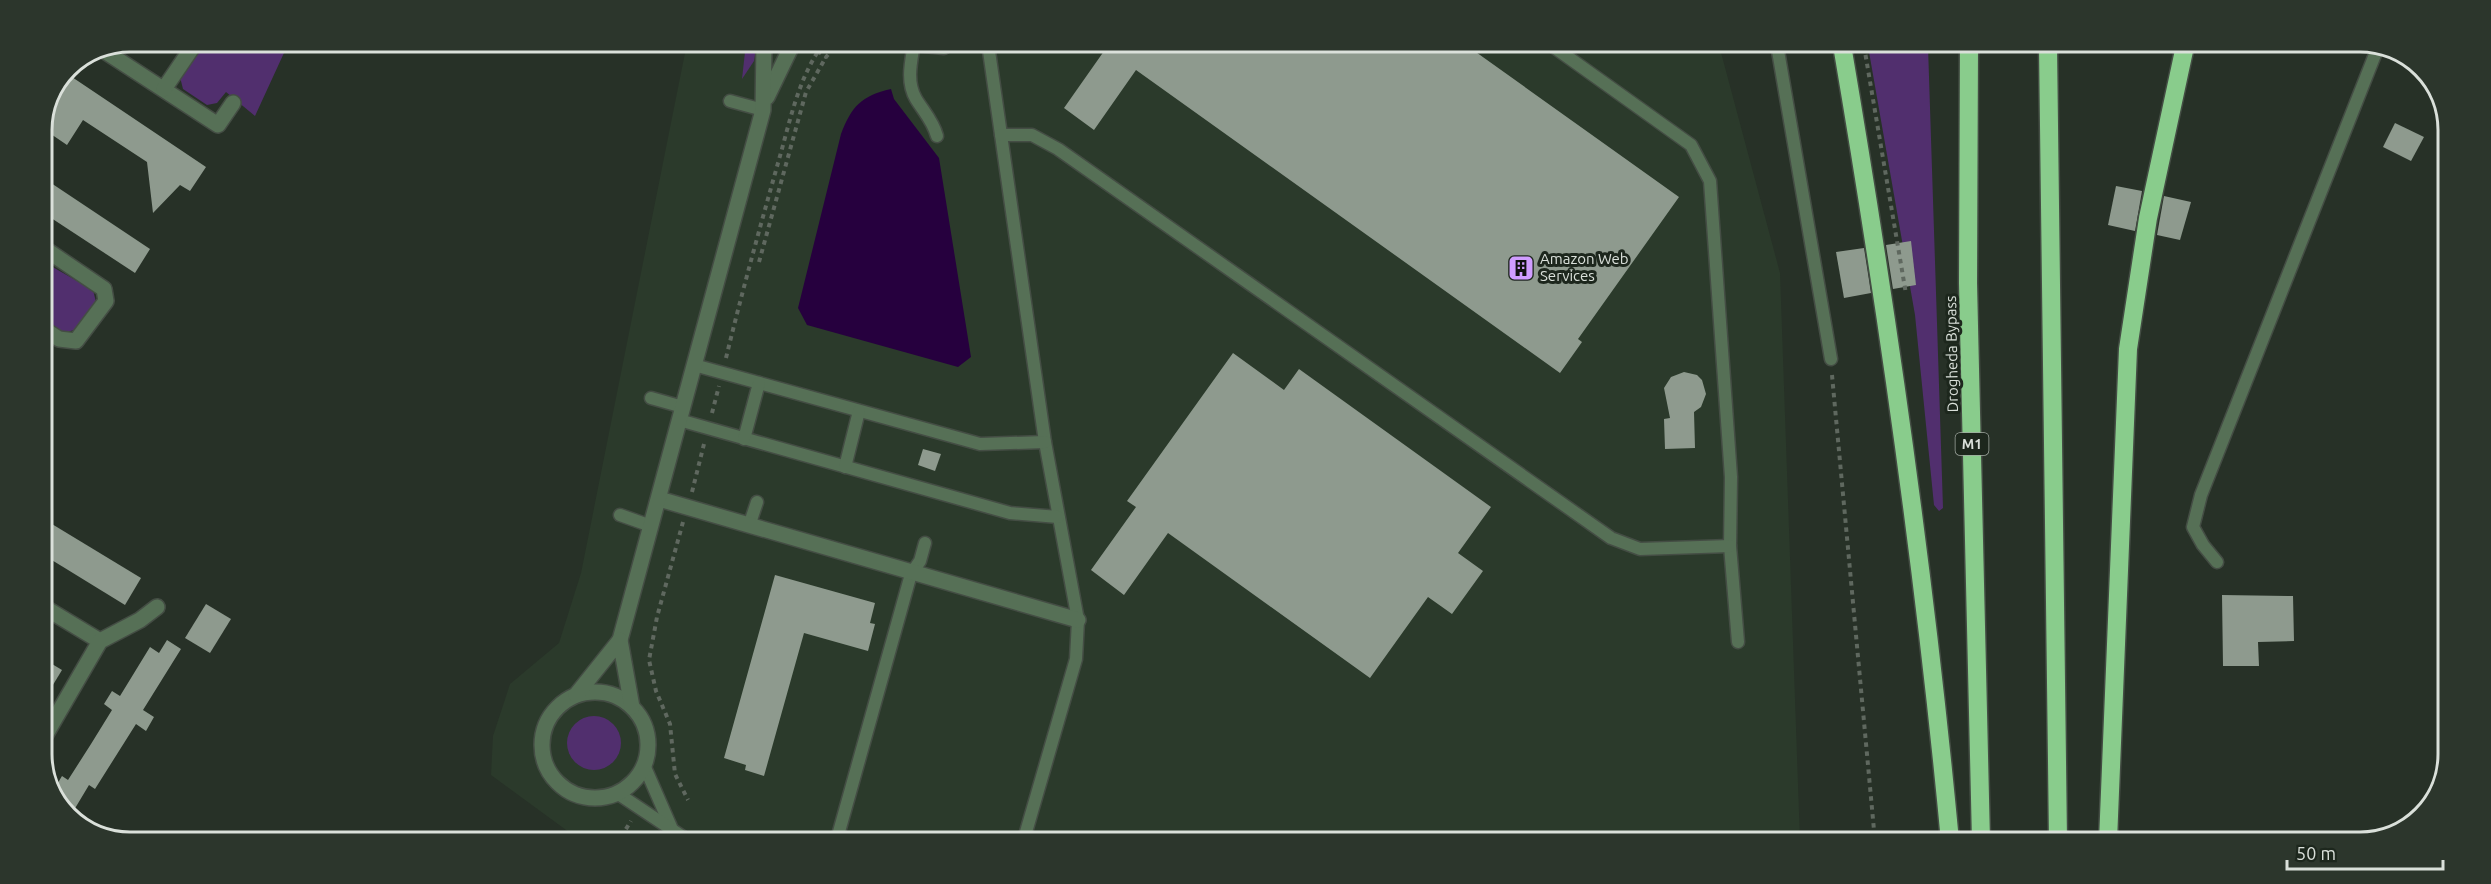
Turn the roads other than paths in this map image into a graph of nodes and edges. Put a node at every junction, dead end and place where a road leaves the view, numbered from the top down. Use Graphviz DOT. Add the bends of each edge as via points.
graph roads {
  1 [pos="189,52"];
  2 [pos="764,52"];
  3 [pos="789,52"];
  4 [pos="913,52"];
  5 [pos="989,52"];
  6 [pos="1561,52"];
  7 [pos="1777,52"];
  8 [pos="1843,52"];
  9 [pos="1970,52"];
  10 [pos="2048,52"];
  11 [pos="2184,52"];
  12 [pos="2375,54"];
  13 [pos="111,55"];
  14 [pos="164,89"];
  15 [pos="730,101"];
  16 [pos="233,103"];
  17 [pos="764,106"];
  18 [pos="1001,135"];
  19 [pos="937,136"];
  20 [pos="52,254"];
  21 [pos="52,335"];
  22 [pos="1831,359"];
  23 [pos="694,365"];
  24 [pos="759,383"];
  25 [pos="651,398"];
  26 [pos="859,411"];
  27 [pos="681,413"];
  28 [pos="744,439"];
  29 [pos="1045,442"];
  30 [pos="845,467"];
  31 [pos="659,499"];
  32 [pos="757,502"];
  33 [pos="620,515"];
  34 [pos="1058,518"];
  35 [pos="651,526"];
  36 [pos="749,526"];
  37 [pos="925,543"];
  38 [pos="1730,546"];
  39 [pos="2217,562"];
  40 [pos="912,574"];
  41 [pos="157,607"];
  42 [pos="53,612"];
  43 [pos="1078,620"];
  44 [pos="620,640"];
  45 [pos="100,641"];
  46 [pos="1738,642"];
  47 [pos="576,695"];
  48 [pos="632,707"];
  49 [pos="53,722"];
  50 [pos="644,765"];
  51 [pos="617,793"];
  52 [pos="671,827"];
  53 [pos="677,832"];
  54 [pos="839,832"];
  55 [pos="1026,832"];
  56 [pos="1949,832"];
  57 [pos="1981,832"];
  58 [pos="2058,832"];
  59 [pos="2108,832"];
  1 -- 14 [label="street"];
  2 -- 17 [label="street"];
  3 -- 17 [label="street"];
  4 -- 19 [label="lane" via="911,89 934,124"];
  5 -- 18 [label="lane"];
  6 -- 38 [label="lane" via="1691,145 1710,181 1731,477"];
  7 -- 22 [label="lane"];
  8 -- 56 [label="highway" via="1882,279"];
  9 -- 57 [label="highway, Drogheda Bypass / M1" via="1968,283"];
  10 -- 58 [label="highway"];
  11 -- 59 [label="highway" via="2156,176 2127,349"];
  12 -- 39 [label="lane" via="2201,495 2193,526"];
  13 -- 14 [label="street"];
  14 -- 16 [label="street" via="218,125"];
  15 -- 17 [label="lane"];
  17 -- 23 [label="street"];
  18 -- 29 [label="lane"];
  18 -- 38 [label="lane" via="1032,135 1058,149 1611,538 1640,549"];
  20 -- 21 [label="street" via="104,289 106,301 76,341"];
  23 -- 24 [label="lane"];
  23 -- 27 [label="street"];
  24 -- 26 [label="lane"];
  24 -- 28 [label="lane"];
  25 -- 27 [label="lane"];
  26 -- 29 [label="lane" via="980,444"];
  26 -- 30 [label="lane"];
  27 -- 28 [label="lane" via="708,429"];
  27 -- 31 [label="street"];
  28 -- 30 [label="lane"];
  29 -- 34 [label="lane"];
  30 -- 34 [label="lane" via="1010,513"];
  31 -- 35 [label="street"];
  31 -- 36 [label="street"];
  32 -- 36 [label="lane"];
  33 -- 35 [label="lane"];
  34 -- 43 [label="lane"];
  35 -- 44 [label="street"];
  36 -- 40 [label="street"];
  37 -- 40 [label="lane"];
  38 -- 46 [label="lane"];
  40 -- 43 [label="street"];
  40 -- 54 [label="lane"];
  41 -- 45 [label="street"];
  42 -- 45 [label="street"];
  43 -- 55 [label="lane" via="1076,659"];
  44 -- 47 [label="street"];
  44 -- 48 [label="street"];
  45 -- 49 [label="street"];
  47 -- 48 [label="street" via="606,693"];
  47 -- 51 [label="street" via="550,716 541,749 545,765 568,791 602,798"];
  48 -- 50 [label="street" via="647,734"];
  50 -- 51 [label="street" via="629,785"];
  50 -- 52 [label="lane"];
  51 -- 52 [label="lane"];
  52 -- 53 [label="lane"];
}
